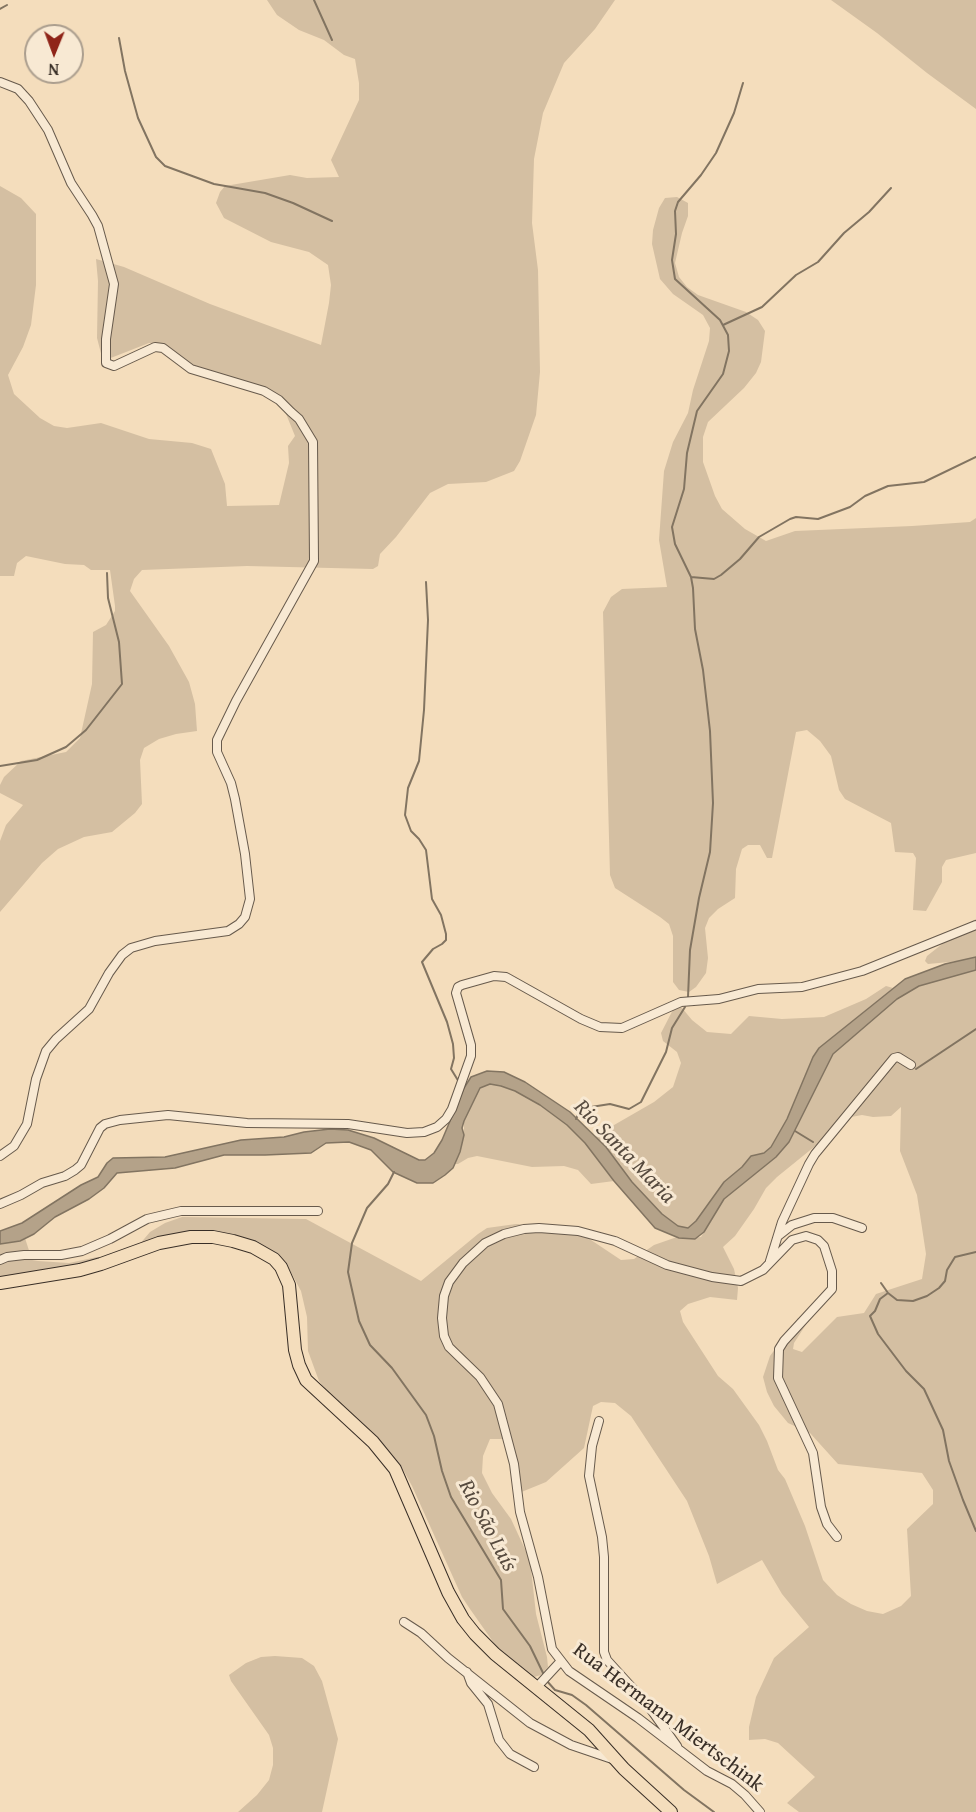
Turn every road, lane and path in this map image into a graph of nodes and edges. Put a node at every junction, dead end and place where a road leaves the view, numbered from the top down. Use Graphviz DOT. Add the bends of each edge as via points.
graph roads {
  1 [pos="0,82"];
  2 [pos="976,925"];
  3 [pos="911,1065"];
  4 [pos="0,1156"];
  5 [pos="0,1204"];
  6 [pos="318,1211"];
  7 [pos="862,1228"];
  8 [pos="777,1237"];
  9 [pos="0,1260"];
  10 [pos="770,1262"];
  11 [pos="0,1283"];
  12 [pos="599,1421"];
  13 [pos="837,1537"];
  14 [pos="404,1622"];
  15 [pos="560,1662"];
  16 [pos="466,1671"];
  17 [pos="538,1685"];
  18 [pos="686,1756"];
  19 [pos="613,1757"];
  20 [pos="534,1767"];
  21 [pos="671,1812"];
  22 [pos="760,1812"];
  1 -- 4 [label="street" via="18,89 29,101 98,226 114,284 106,363 114,366 159,347 198,372 264,391 279,400 299,419 313,442 314,525 314,561 236,701 216,746 235,799 249,882 248,909 239,924 228,931 155,940 122,955 88,1009 46,1051 27,1124 14,1146"];
  2 -- 5 [label="street" via="862,971 802,987 758,989 726,998 681,1002 622,1028 600,1027 581,1019 506,977 494,976 462,985 456,993 471,1056 452,1109 437,1127 407,1133 348,1124 247,1123 168,1114 120,1120 100,1128 75,1170"];
  3 -- 8 [label="street" via="894,1058 815,1154"];
  6 -- 9 [label="street" via="181,1211 147,1219 82,1251"];
  7 -- 8 [label="street" via="833,1218 814,1218 792,1225"];
  8 -- 10 [label="street"];
  10 -- 13 [label="street, Rua Hermann Miertschink" via="792,1240 806,1236 824,1246 832,1271 830,1293 784,1341 777,1368 779,1384 813,1453 826,1524"];
  10 -- 15 [label="street, Rua Hermann Miertschink" via="756,1275 728,1281 667,1265 615,1241 578,1231 540,1228 504,1234 485,1243 449,1281 444,1296 444,1336 498,1404 550,1641"];
  11 -- 17 [label="main road" via="80,1270 159,1243 191,1237 233,1241 274,1259 289,1285 295,1350 306,1380 373,1442 395,1469 448,1593 475,1635"];
  12 -- 18 [label="street" via="589,1476 604,1557 604,1652"];
  14 -- 16 [label="street"];
  15 -- 17 [label="street"];
  15 -- 18 [label="street, Rua Hermann Miertschink"];
  16 -- 19 [label="street" via="530,1723 571,1745"];
  16 -- 20 [label="street" via="488,1704 499,1740 510,1754"];
  17 -- 19 [label="main road"];
  18 -- 22 [label="street, Rua Hermann Miertschink" via="732,1784"];
  19 -- 21 [label="main road"];
}
